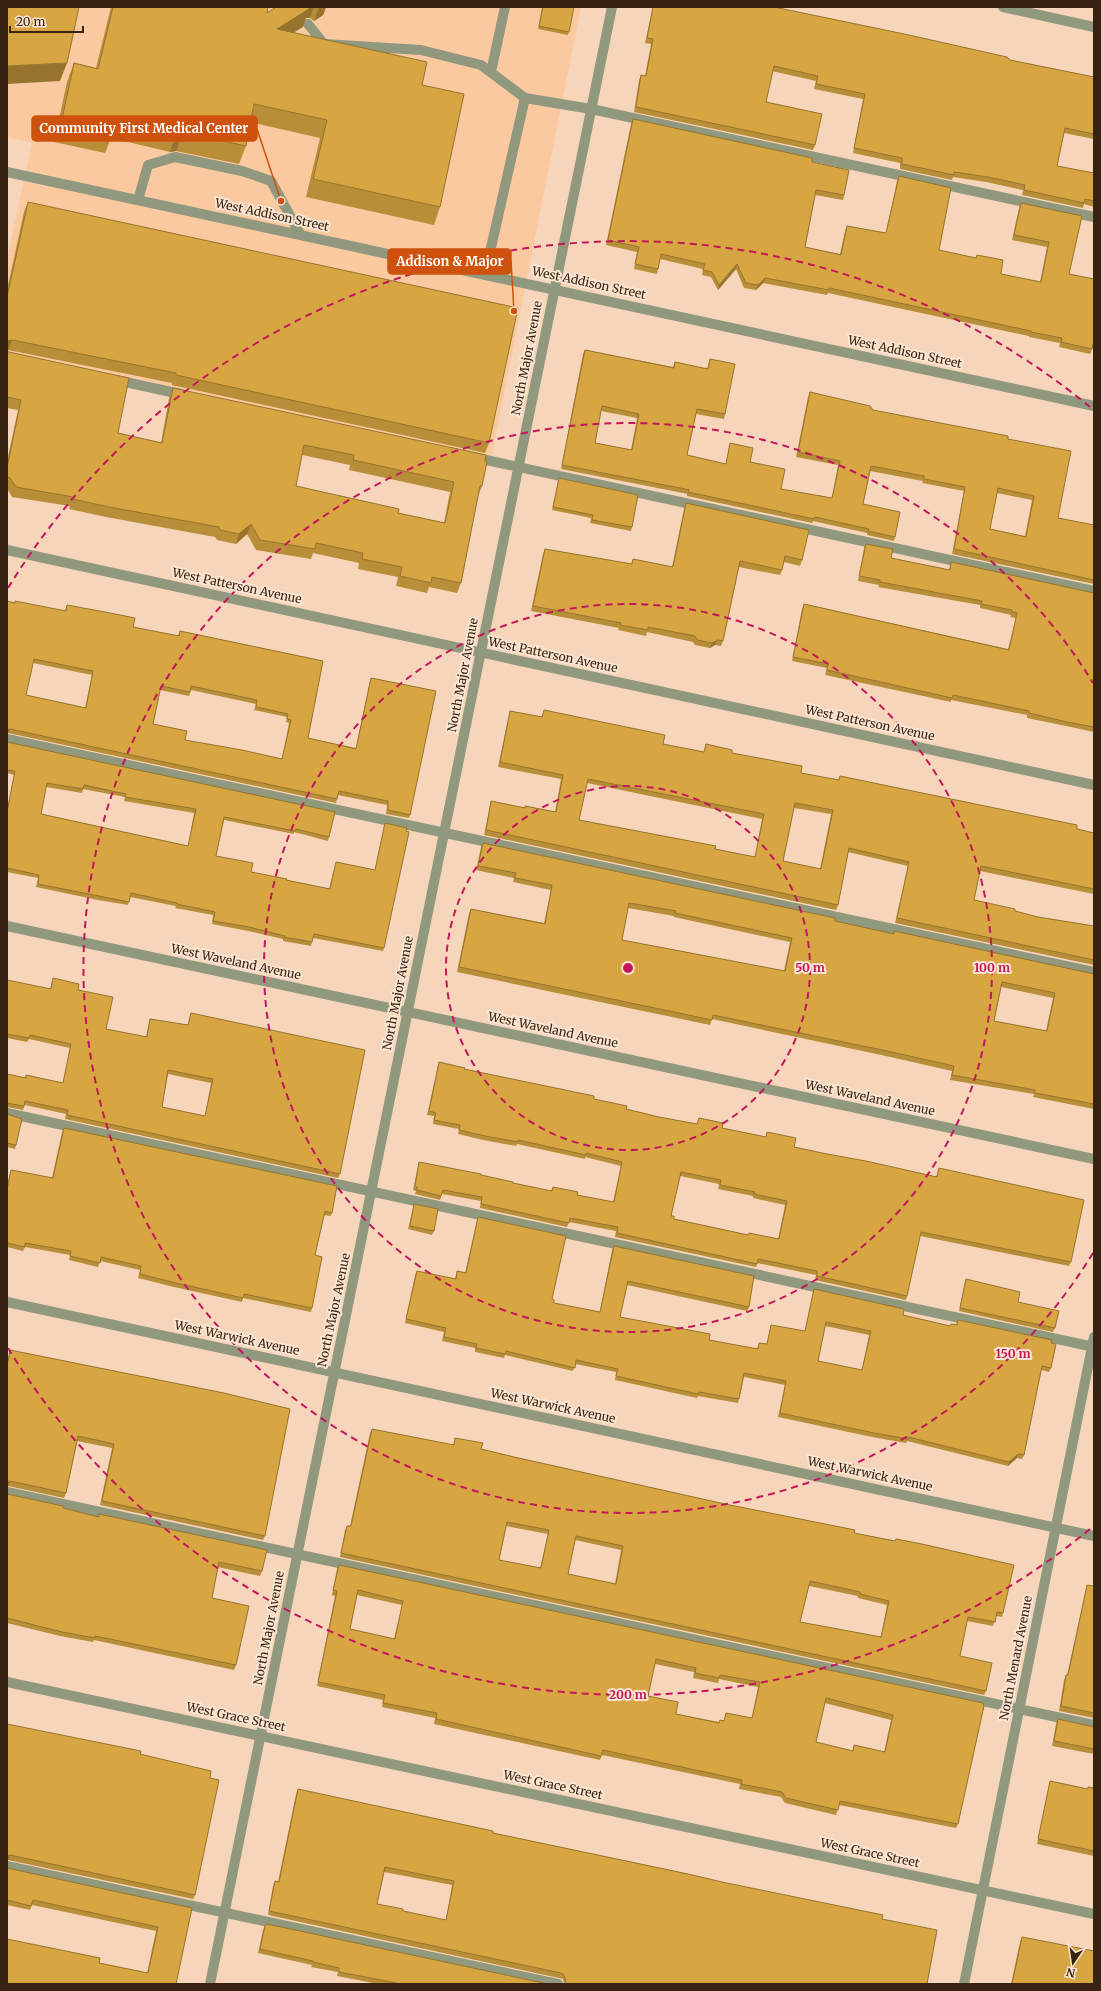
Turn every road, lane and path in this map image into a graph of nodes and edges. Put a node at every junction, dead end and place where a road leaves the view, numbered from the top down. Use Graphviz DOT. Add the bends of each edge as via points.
graph roads {
  1 [pos="505,7"];
  2 [pos="612,7"];
  3 [pos="1003,7"];
  4 [pos="308,24"];
  5 [pos="1094,26"];
  6 [pos="491,72"];
  7 [pos="525,98"];
  8 [pos="591,109"];
  9 [pos="7,172"];
  10 [pos="138,200"];
  11 [pos="1094,217"];
  12 [pos="300,234"];
  13 [pos="485,274"];
  14 [pos="555,288"];
  15 [pos="107,378"];
  16 [pos="192,396"];
  17 [pos="1094,406"];
  18 [pos="462,454"];
  19 [pos="518,467"];
  20 [pos="7,550"];
  21 [pos="1094,591"];
  22 [pos="481,652"];
  23 [pos="7,738"];
  24 [pos="1094,785"];
  25 [pos="444,832"];
  26 [pos="7,926"];
  27 [pos="1094,972"];
  28 [pos="408,1012"];
  29 [pos="7,1113"];
  30 [pos="1094,1159"];
  31 [pos="371,1192"];
  32 [pos="7,1302"];
  33 [pos="1093,1343"];
  34 [pos="334,1372"];
  35 [pos="7,1492"];
  36 [pos="1056,1528"];
  37 [pos="1094,1536"];
  38 [pos="297,1554"];
  39 [pos="7,1682"];
  40 [pos="1019,1709"];
  41 [pos="1094,1725"];
  42 [pos="260,1736"];
  43 [pos="7,1866"];
  44 [pos="983,1890"];
  45 [pos="224,1912"];
  46 [pos="1094,1914"];
  47 [pos="210,1984"];
  48 [pos="558,1984"];
  49 [pos="964,1984"];
  1 -- 6 [label="street"];
  2 -- 8 [label="street, North Major Avenue"];
  3 -- 5 [label="street"];
  4 -- 6 [label="street" via="324,44 421,50 481,65"];
  6 -- 7 [label="street"];
  7 -- 8 [label="street"];
  7 -- 13 [label="street"];
  8 -- 11 [label="street"];
  8 -- 14 [label="street, North Major Avenue"];
  9 -- 10 [label="street, West Addison Street"];
  10 -- 12 [label="street, West Addison Street"];
  10 -- 12 [label="street" via="148,165 176,157 234,169 271,181"];
  12 -- 13 [label="street, West Addison Street"];
  13 -- 14 [label="street, West Addison Street"];
  14 -- 17 [label="street, West Addison Street"];
  14 -- 19 [label="street, North Major Avenue"];
  15 -- 16 [label="street"];
  18 -- 19 [label="street"];
  19 -- 21 [label="street"];
  19 -- 22 [label="street, North Major Avenue"];
  20 -- 22 [label="street, West Patterson Avenue"];
  22 -- 24 [label="street, West Patterson Avenue"];
  22 -- 25 [label="street, North Major Avenue"];
  23 -- 25 [label="street"];
  25 -- 27 [label="street"];
  25 -- 28 [label="street, North Major Avenue"];
  26 -- 28 [label="street, West Waveland Avenue"];
  28 -- 30 [label="street, West Waveland Avenue"];
  28 -- 31 [label="street, North Major Avenue"];
  29 -- 31 [label="street"];
  31 -- 33 [label="street"];
  31 -- 34 [label="street, North Major Avenue"];
  32 -- 34 [label="street, West Warwick Avenue"];
  33 -- 36 [label="street, North Menard Avenue"];
  34 -- 36 [label="street, West Warwick Avenue"];
  34 -- 38 [label="street, North Major Avenue"];
  35 -- 38 [label="street"];
  36 -- 37 [label="street, West Warwick Avenue"];
  36 -- 40 [label="street, North Menard Avenue"];
  38 -- 40 [label="street"];
  38 -- 42 [label="street, North Major Avenue"];
  39 -- 42 [label="street, West Grace Street"];
  40 -- 41 [label="street"];
  40 -- 44 [label="street, North Menard Avenue"];
  42 -- 44 [label="street, West Grace Street"];
  42 -- 45 [label="street, North Major Avenue"];
  43 -- 45 [label="street"];
  44 -- 46 [label="street, West Grace Street"];
  44 -- 49 [label="street, North Menard Avenue"];
  45 -- 47 [label="street, North Major Avenue"];
  45 -- 48 [label="street"];
}
